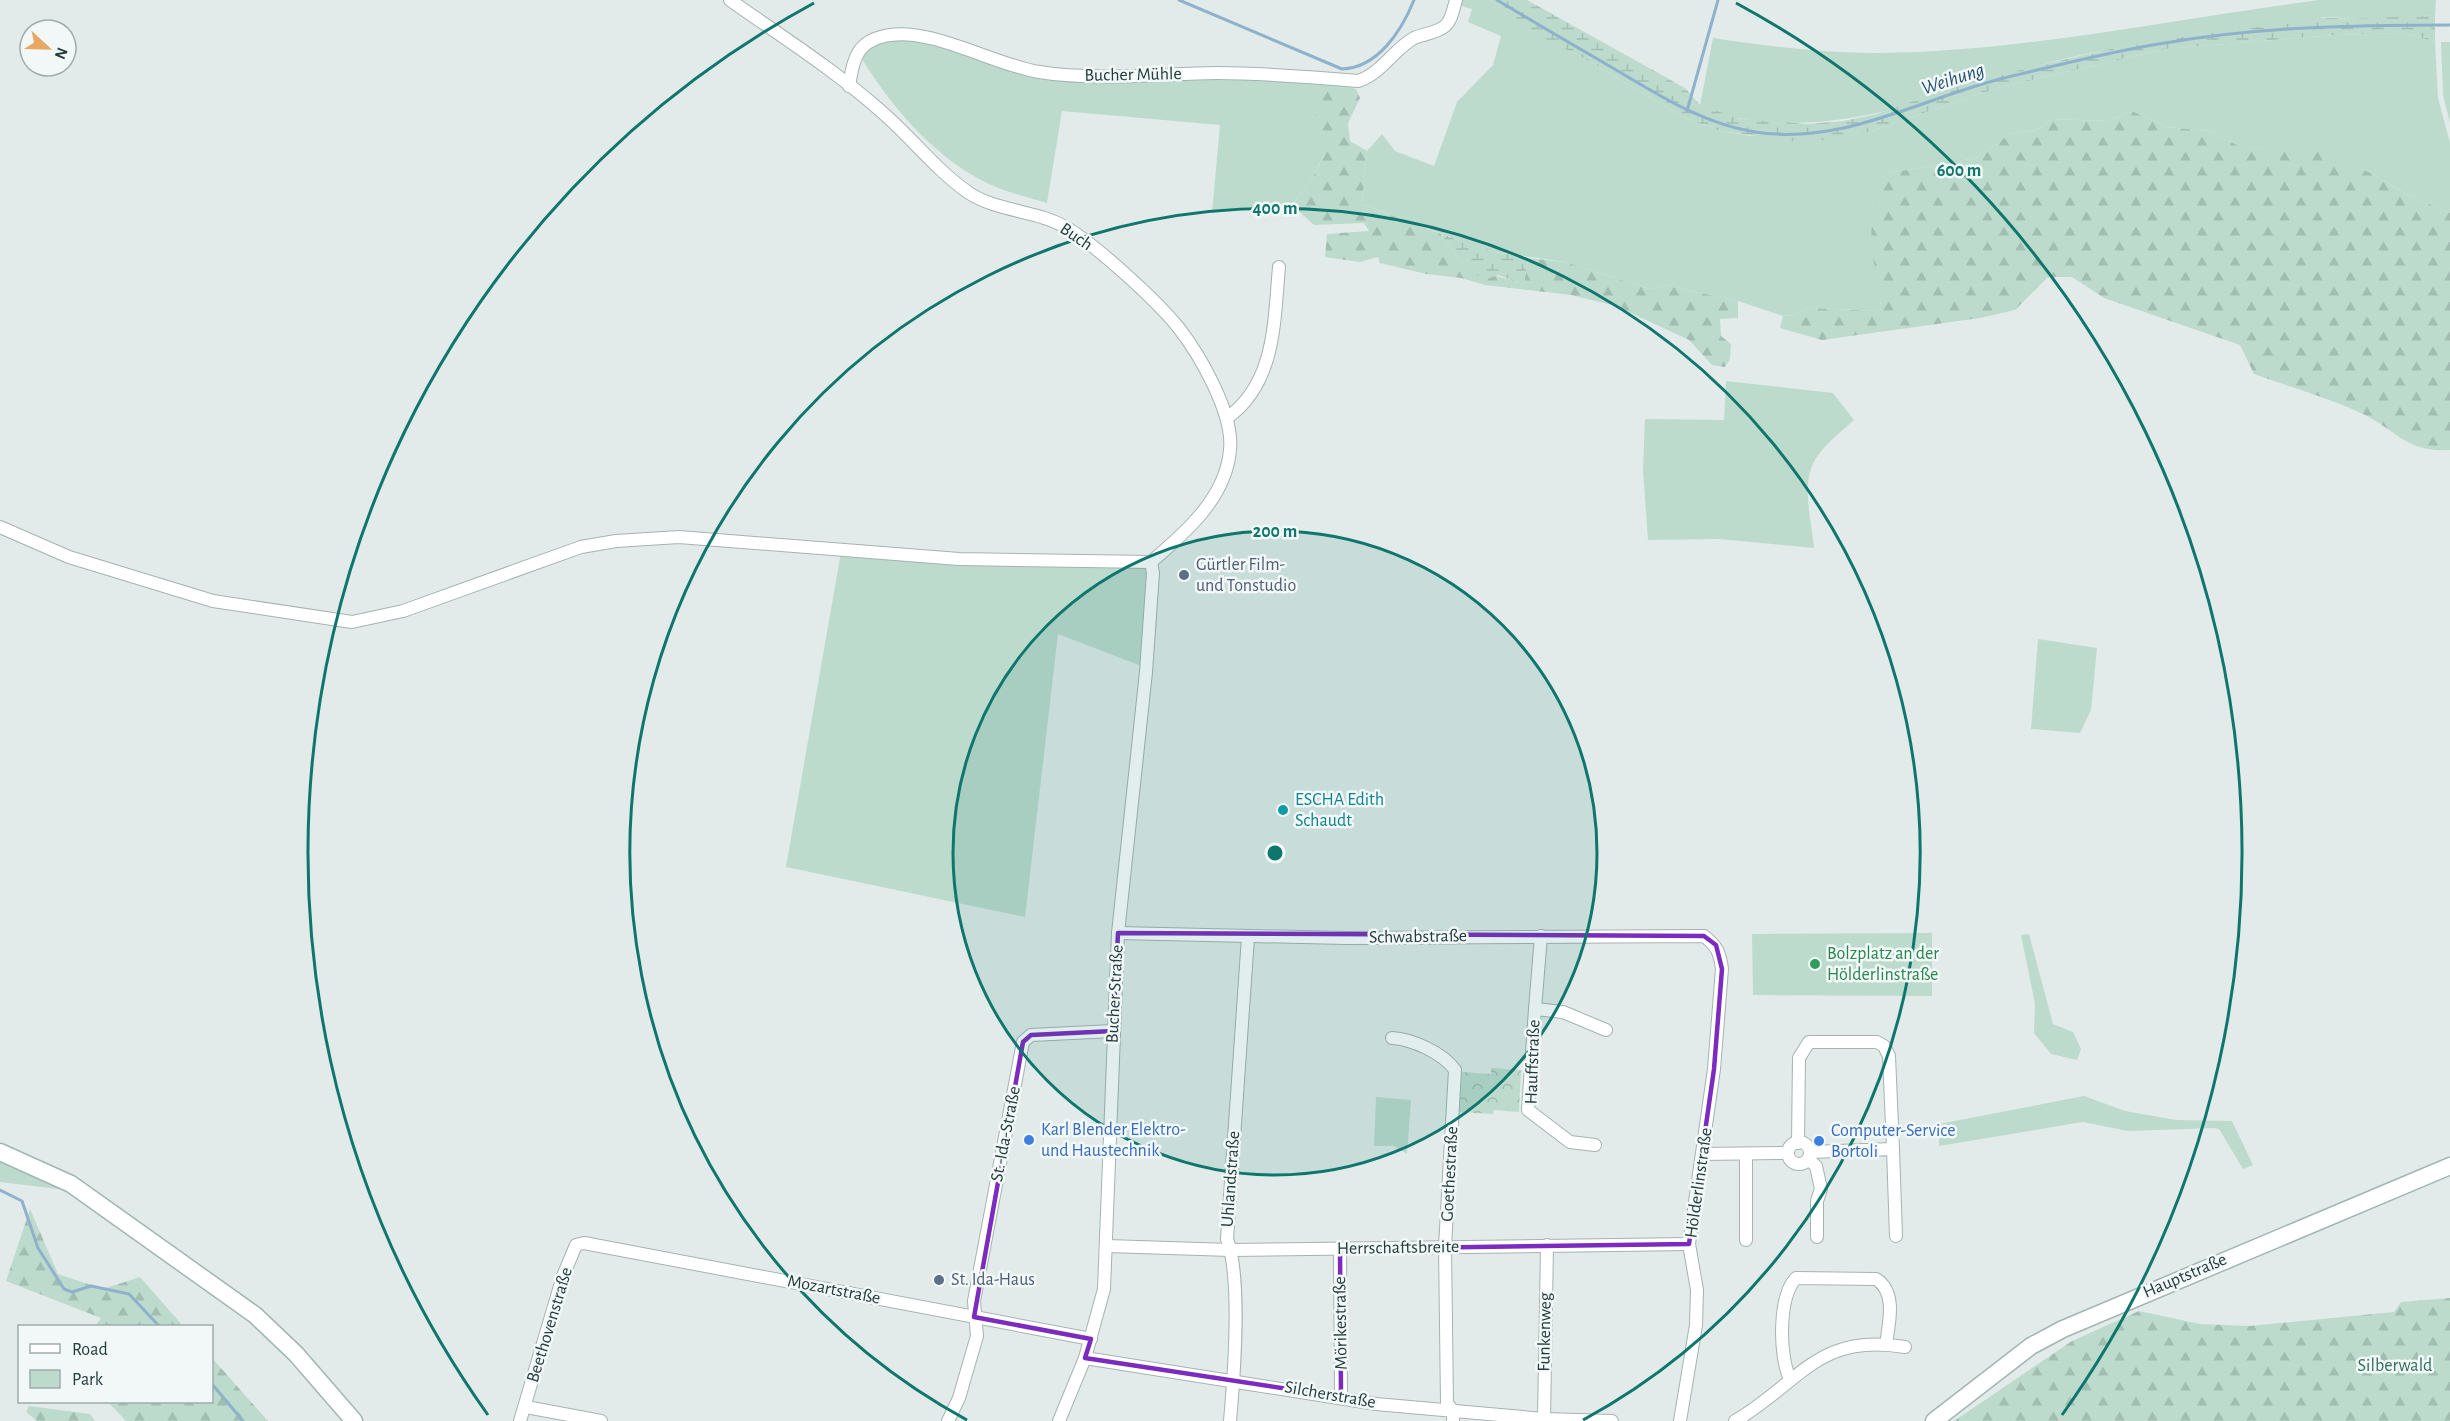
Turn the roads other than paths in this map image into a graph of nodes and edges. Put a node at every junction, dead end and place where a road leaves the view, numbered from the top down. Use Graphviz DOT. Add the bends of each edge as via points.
graph roads {
  1 [pos="730,0"];
  2 [pos="1456,0"];
  3 [pos="849,87"];
  4 [pos="1279,267"];
  5 [pos="1227,418"];
  6 [pos="0,527"];
  7 [pos="1151,561"];
  8 [pos="1118,933"];
  9 [pos="1541,936"];
  10 [pos="1248,937"];
  11 [pos="1716,945"];
  12 [pos="1534,1010"];
  13 [pos="1606,1030"];
  14 [pos="1113,1031"];
  15 [pos="1392,1038"];
  16 [pos="1798,1143"];
  17 [pos="1594,1144"];
  18 [pos="1893,1149"];
  19 [pos="0,1152"];
  20 [pos="1788,1153"];
  21 [pos="1702,1154"];
  22 [pos="1746,1154"];
  23 [pos="1809,1156"];
  24 [pos="2450,1166"];
  25 [pos="1896,1236"];
  26 [pos="1817,1237"];
  27 [pos="1746,1240"];
  28 [pos="1689,1244"];
  29 [pos="576,1245"];
  30 [pos="1547,1245"];
  31 [pos="1107,1246"];
  32 [pos="1445,1247"];
  33 [pos="1340,1249"];
  34 [pos="1231,1250"];
  35 [pos="974,1317"];
  36 [pos="1091,1339"];
  37 [pos="1886,1344"];
  38 [pos="1905,1347"];
  39 [pos="1085,1358"];
  40 [pos="1790,1379"];
  41 [pos="1234,1380"];
  42 [pos="1341,1396"];
  43 [pos="526,1407"];
  44 [pos="1453,1416"];
  45 [pos="1544,1419"];
  46 [pos="1936,1419"];
  47 [pos="354,1421"];
  48 [pos="520,1421"];
  49 [pos="601,1421"];
  50 [pos="948,1421"];
  51 [pos="1059,1421"];
  52 [pos="1230,1421"];
  53 [pos="1612,1421"];
  54 [pos="1680,1421"];
  55 [pos="1735,1421"];
  1 -- 3 [label="street"];
  2 -- 3 [label="street, Bucher Mühle" via="1444,27 1414,38 1371,77 1358,81 1256,73 1077,76 1037,72 905,34 873,39 863,45"];
  3 -- 5 [label="street, Buch" via="971,194 1066,228 1096,250 1180,330"];
  4 -- 5 [label="street" via="1269,358 1257,386"];
  5 -- 7 [label="street, Buch" via="1231,448 1217,489 1190,527"];
  6 -- 7 [label="street" via="69,557 213,601 352,622 403,611 582,547 641,538 679,537 959,559"];
  7 -- 8 [label="street, Bucher Straße" via="1146,672"];
  8 -- 10 [label="street, Schwabstraße"];
  8 -- 14 [label="street, Bucher Straße"];
  9 -- 10 [label="street, Schwabstraße"];
  9 -- 11 [label="street, Schwabstraße" via="1704,936"];
  9 -- 12 [label="street, Hauffstraße"];
  10 -- 34 [label="street, Uhlandstraße" via="1227,1239"];
  11 -- 21 [label="street, Hölderlinstraße" via="1722,969"];
  12 -- 13 [label="street, Hauffstraße" via="1563,1012"];
  12 -- 17 [label="street, Hauffstraße" via="1528,1110 1570,1142"];
  14 -- 31 [label="street, Bucher Straße"];
  14 -- 35 [label="street, St.-Ida-Straße" via="1030,1035 1023,1042"];
  15 -- 32 [label="street, Goethestraße" via="1407,1038 1455,1070"];
  16 -- 18 [label="street" via="1802,1049 1809,1042 1877,1042 1889,1056"];
  16 -- 20 [label="street"];
  16 -- 23 [label="street" via="1805,1144"];
  18 -- 23 [label="street"];
  18 -- 25 [label="street"];
  19 -- 47 [label="main road" via="71,1184 255,1315 296,1354"];
  20 -- 22 [label="street"];
  20 -- 23 [label="street" via="1796,1164 1803,1164"];
  21 -- 22 [label="street"];
  21 -- 28 [label="street, Hölderlinstraße"];
  22 -- 27 [label="street"];
  23 -- 26 [label="street" via="1816,1166 1821,1190 1817,1201"];
  24 -- 46 [label="main road, Hauptstraße" via="2063,1329 2031,1346"];
  28 -- 30 [label="street, Herrschaftsbreite"];
  28 -- 54 [label="street, Hölderlinstraße" via="1697,1290 1696,1325"];
  29 -- 35 [label="street, Mozartstraße" via="584,1243"];
  29 -- 43 [label="street, Beethovenstraße" via="563,1276"];
  30 -- 32 [label="street, Herrschaftsbreite"];
  30 -- 45 [label="street, Funkenweg"];
  31 -- 34 [label="street, Herrschaftsbreite"];
  31 -- 36 [label="street, Bucher Straße" via="1103,1297"];
  32 -- 33 [label="street, Herrschaftsbreite"];
  32 -- 44 [label="street, Goethestraße" via="1447,1403"];
  33 -- 34 [label="street, Herrschaftsbreite"];
  33 -- 42 [label="street, Mörikestraße"];
  34 -- 41 [label="street, Uhlandstraße"];
  35 -- 36 [label="street, Mozartstraße"];
  35 -- 50 [label="street, St.-Ida-Straße" via="977,1336"];
  36 -- 39 [label="street, Bucher Straße"];
  37 -- 38 [label="street"];
  37 -- 40 [label="street" via="1853,1345 1833,1351"];
  37 -- 40 [label="street" via="1889,1297 1884,1284 1876,1279 1796,1278 1787,1293 1782,1346"];
  39 -- 41 [label="street, Silcherstraße"];
  39 -- 51 [label="street, Bucher Straße"];
  40 -- 55 [label="street"];
  41 -- 42 [label="street, Silcherstraße"];
  41 -- 52 [label="street, Uhlandstraße"];
  42 -- 44 [label="street, Silcherstraße"];
  43 -- 48 [label="street, Beethovenstraße"];
  43 -- 49 [label="street, Beethovenstraße"];
  44 -- 45 [label="street, Silcherstraße"];
  45 -- 53 [label="street, Silcherstraße"];
}
